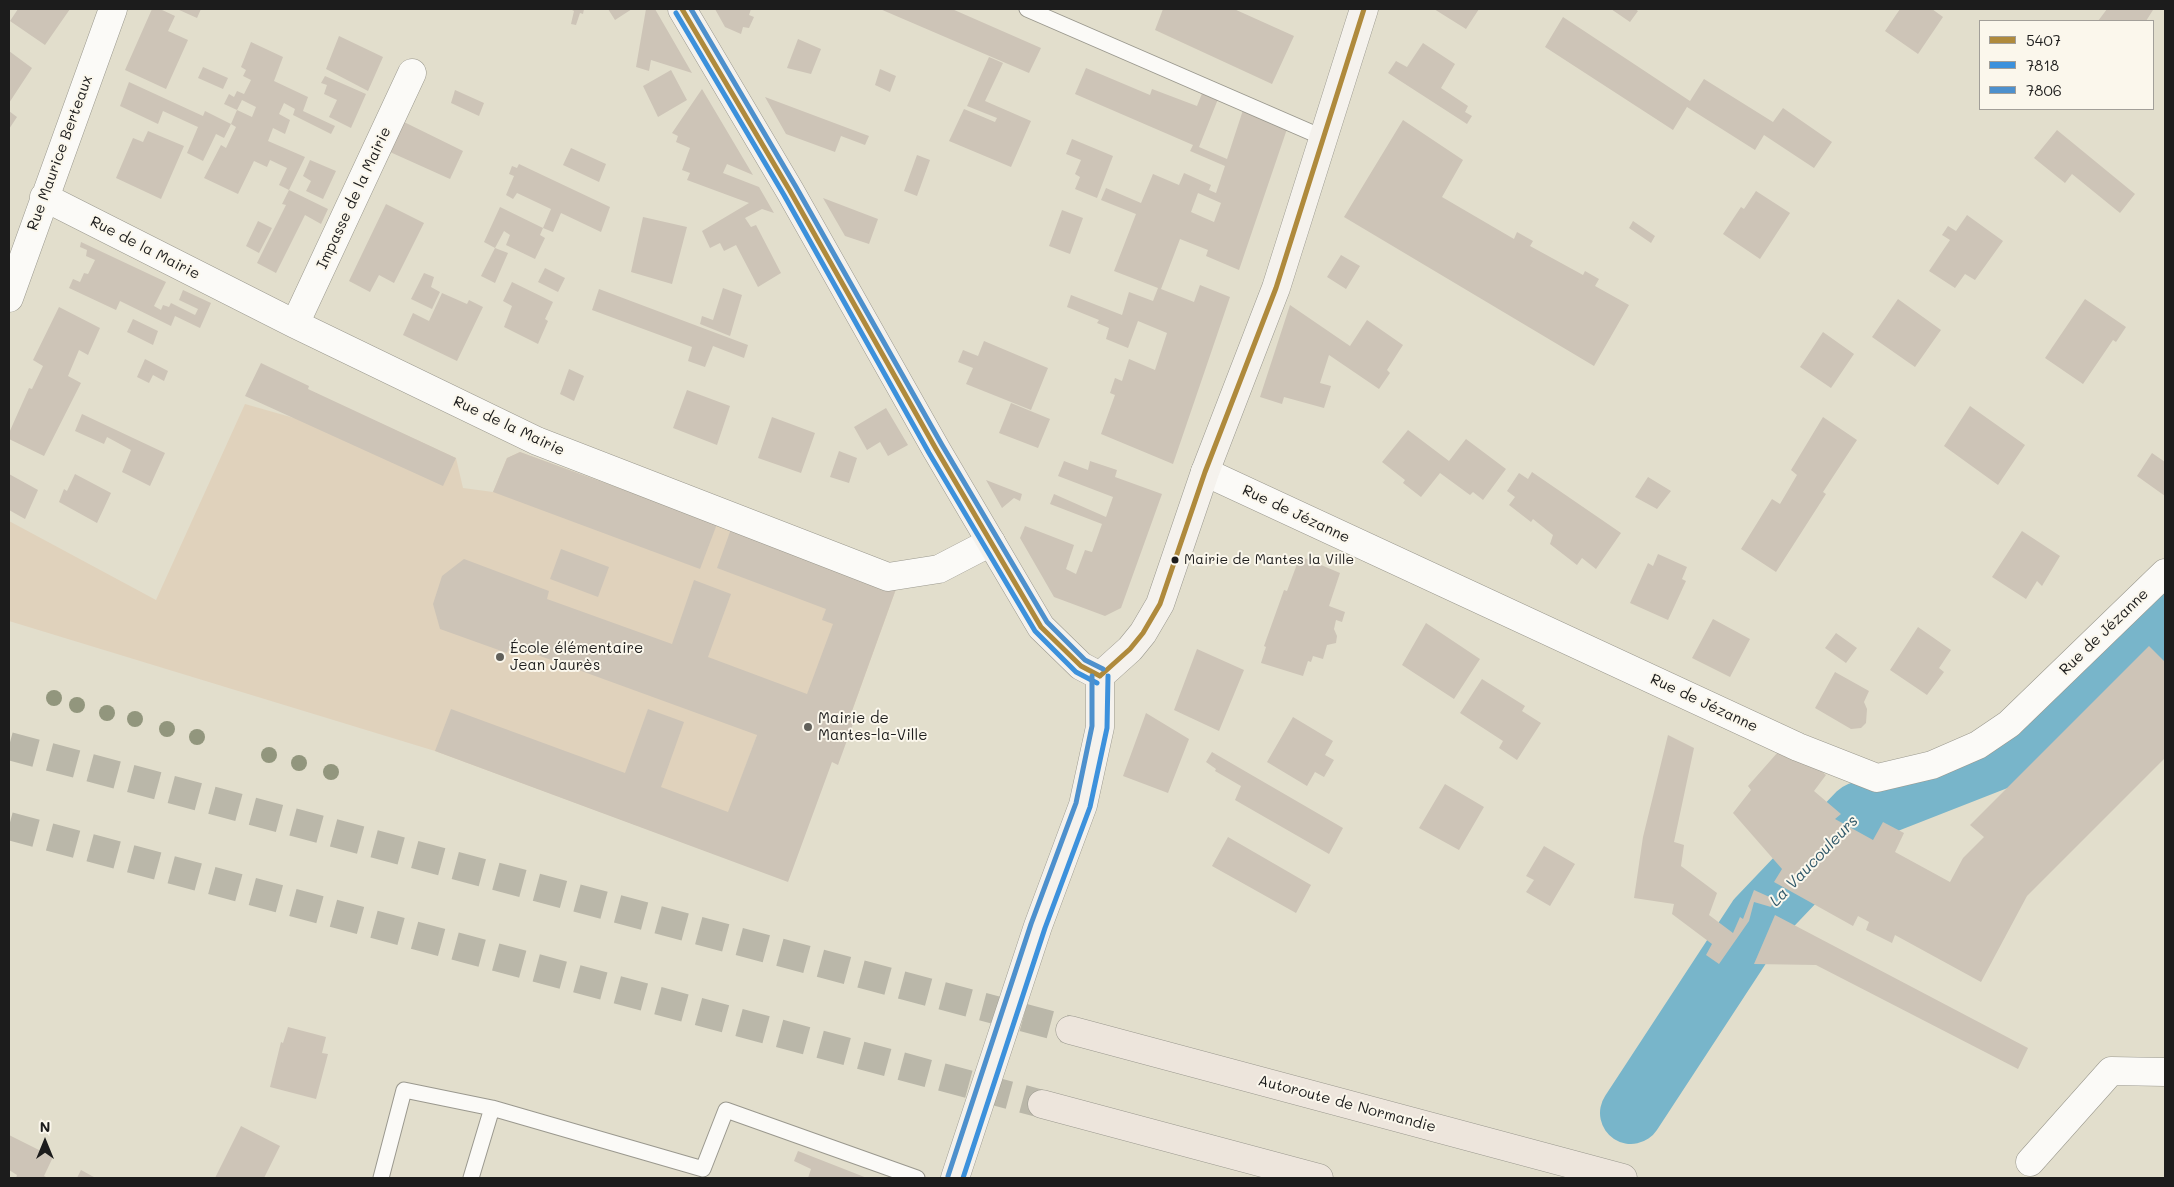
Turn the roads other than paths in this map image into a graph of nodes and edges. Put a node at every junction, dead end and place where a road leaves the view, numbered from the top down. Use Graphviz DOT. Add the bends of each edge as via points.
graph roads {
  1 [pos="113,9"];
  2 [pos="682,9"];
  3 [pos="1027,9"];
  4 [pos="1364,9"];
  5 [pos="412,73"];
  6 [pos="1324,138"];
  7 [pos="44,197"];
  8 [pos="9,298"];
  9 [pos="295,324"];
  10 [pos="1205,472"];
  11 [pos="991,542"];
  12 [pos="2165,573"];
  13 [pos="1100,676"];
  14 [pos="1070,1030"];
  15 [pos="2165,1072"];
  16 [pos="1042,1104"];
  17 [pos="492,1108"];
  18 [pos="2030,1162"];
  19 [pos="381,1178"];
  20 [pos="472,1178"];
  21 [pos="917,1178"];
  22 [pos="955,1178"];
  23 [pos="1319,1178"];
  24 [pos="1623,1178"];
  1 -- 7 [label="street, Rue Maurice Berteaux"];
  2 -- 11 [label="main road"];
  3 -- 6 [label="lane"];
  4 -- 6 [label="main road"];
  5 -- 9 [label="street, Impasse de la Mairie"];
  6 -- 10 [label="main road" via="1276,288"];
  7 -- 8 [label="street, Rue Maurice Berteaux"];
  7 -- 9 [label="street, Rue de la Mairie"];
  9 -- 11 [label="street, Rue de la Mairie" via="537,441 888,577 939,569"];
  10 -- 12 [label="street, Rue de Jézanne" via="1798,747 1877,778 1932,765 1978,746 2009,724"];
  10 -- 13 [label="main road" via="1160,604 1134,644"];
  11 -- 13 [label="main road" via="1041,627 1081,666"];
  13 -- 22 [label="main road" via="1100,727 1082,805 1038,926"];
  14 -- 24 [label="highway, Autoroute de Normandie"];
  15 -- 18 [label="street" via="2110,1071"];
  16 -- 23 [label="highway"];
  17 -- 19 [label="lane" via="404,1090"];
  17 -- 20 [label="lane"];
  17 -- 21 [label="lane" via="703,1169 726,1110"];
}
